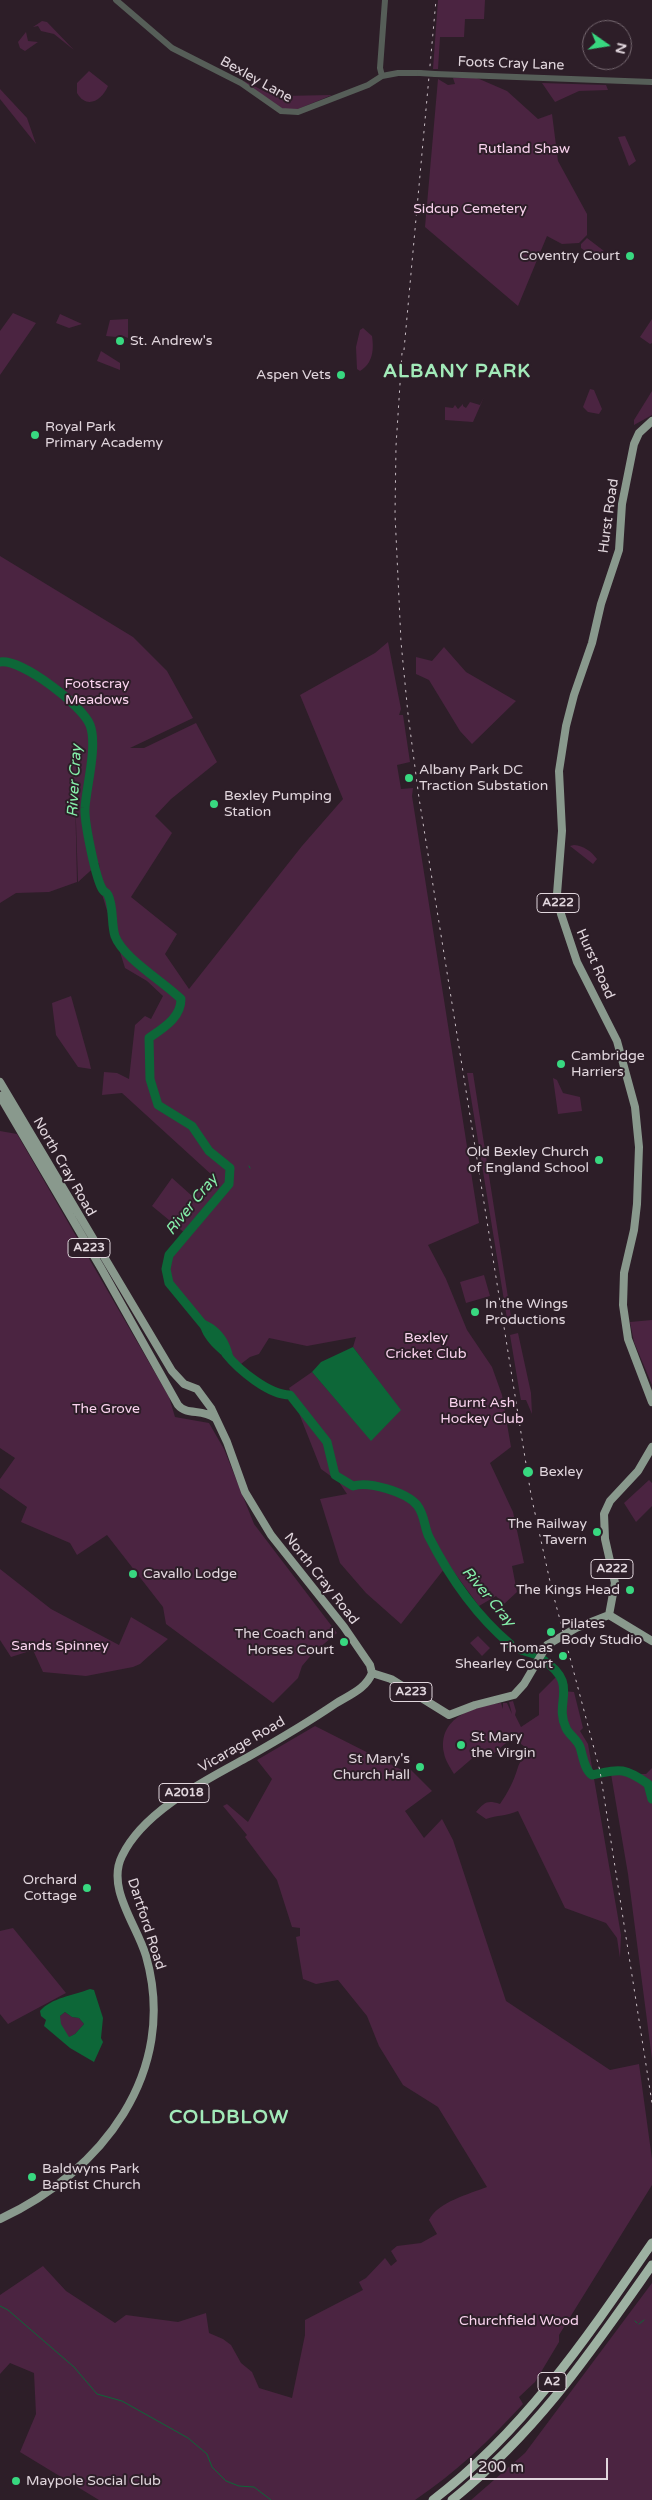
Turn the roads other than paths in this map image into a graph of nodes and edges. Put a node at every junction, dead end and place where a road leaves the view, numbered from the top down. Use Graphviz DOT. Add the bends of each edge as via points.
graph roads {
  1 [pos="116,0"];
  2 [pos="385,0"];
  3 [pos="432,74"];
  4 [pos="382,76"];
  5 [pos="652,82"];
  6 [pos="652,421"];
  7 [pos="0,1082"];
  8 [pos="0,1096"];
  9 [pos="191,1386"];
  10 [pos="201,1397"];
  11 [pos="176,1401"];
  12 [pos="652,1402"];
  13 [pos="192,1411"];
  14 [pos="217,1419"];
  15 [pos="652,1447"];
  16 [pos="609,1616"];
  17 [pos="652,1642"];
  18 [pos="372,1673"];
  19 [pos="117,1872"];
  20 [pos="0,2219"];
  21 [pos="651,2244"];
  22 [pos="652,2265"];
  23 [pos="433,2500"];
  24 [pos="452,2500"];
  1 -- 4 [label="street, Bexley Lane" via="172,48 241,83 287,113 298,112 368,85"];
  2 -- 4 [label="street"];
  3 -- 4 [label="street, Bexley Lane, bridge"];
  3 -- 5 [label="street, Foots Cray Lane"];
  6 -- 12 [label="main road, Hurst Road / A222" via="639,433 634,444 622,504 619,550 566,726 559,771 562,831 557,894 578,962 617,1041 635,1107 639,1147 636,1212 624,1274 623,1306 630,1345"];
  7 -- 9 [label="main road, North Cray Road / A223" via="172,1371 184,1384"];
  8 -- 11 [label="main road, North Cray Road / A223"];
  9 -- 10 [label="main road, A223" via="199,1391"];
  9 -- 11 [label="main road" via="180,1390"];
  10 -- 13 [label="main road" via="200,1405"];
  10 -- 14 [label="main road, A223"];
  11 -- 13 [label="main road, A223" via="180,1408"];
  13 -- 14 [label="main road, A223" via="202,1411"];
  14 -- 18 [label="main road, North Cray Road / A223" via="245,1492 270,1536 344,1628 370,1665"];
  15 -- 16 [label="main road, A222" via="638,1471 612,1498 604,1514 604,1539 616,1583"];
  16 -- 17 [label="main road"];
  16 -- 18 [label="main road, A223" via="556,1639 538,1657 524,1684 514,1695 449,1714 391,1679"];
  18 -- 19 [label="main road, Vicarage Road / A2018" via="365,1684 325,1711 181,1796 142,1828 122,1854"];
  19 -- 20 [label="main road, Dartford Road / A2018" via="121,1894 146,1956 151,1981 153,2034 141,2079 135,2095 110,2134 92,2155 59,2184"];
  21 -- 23 [label="highway, A2" via="531,2409 483,2458"];
  22 -- 24 [label="highway, A2" via="550,2405 497,2462"];
}
